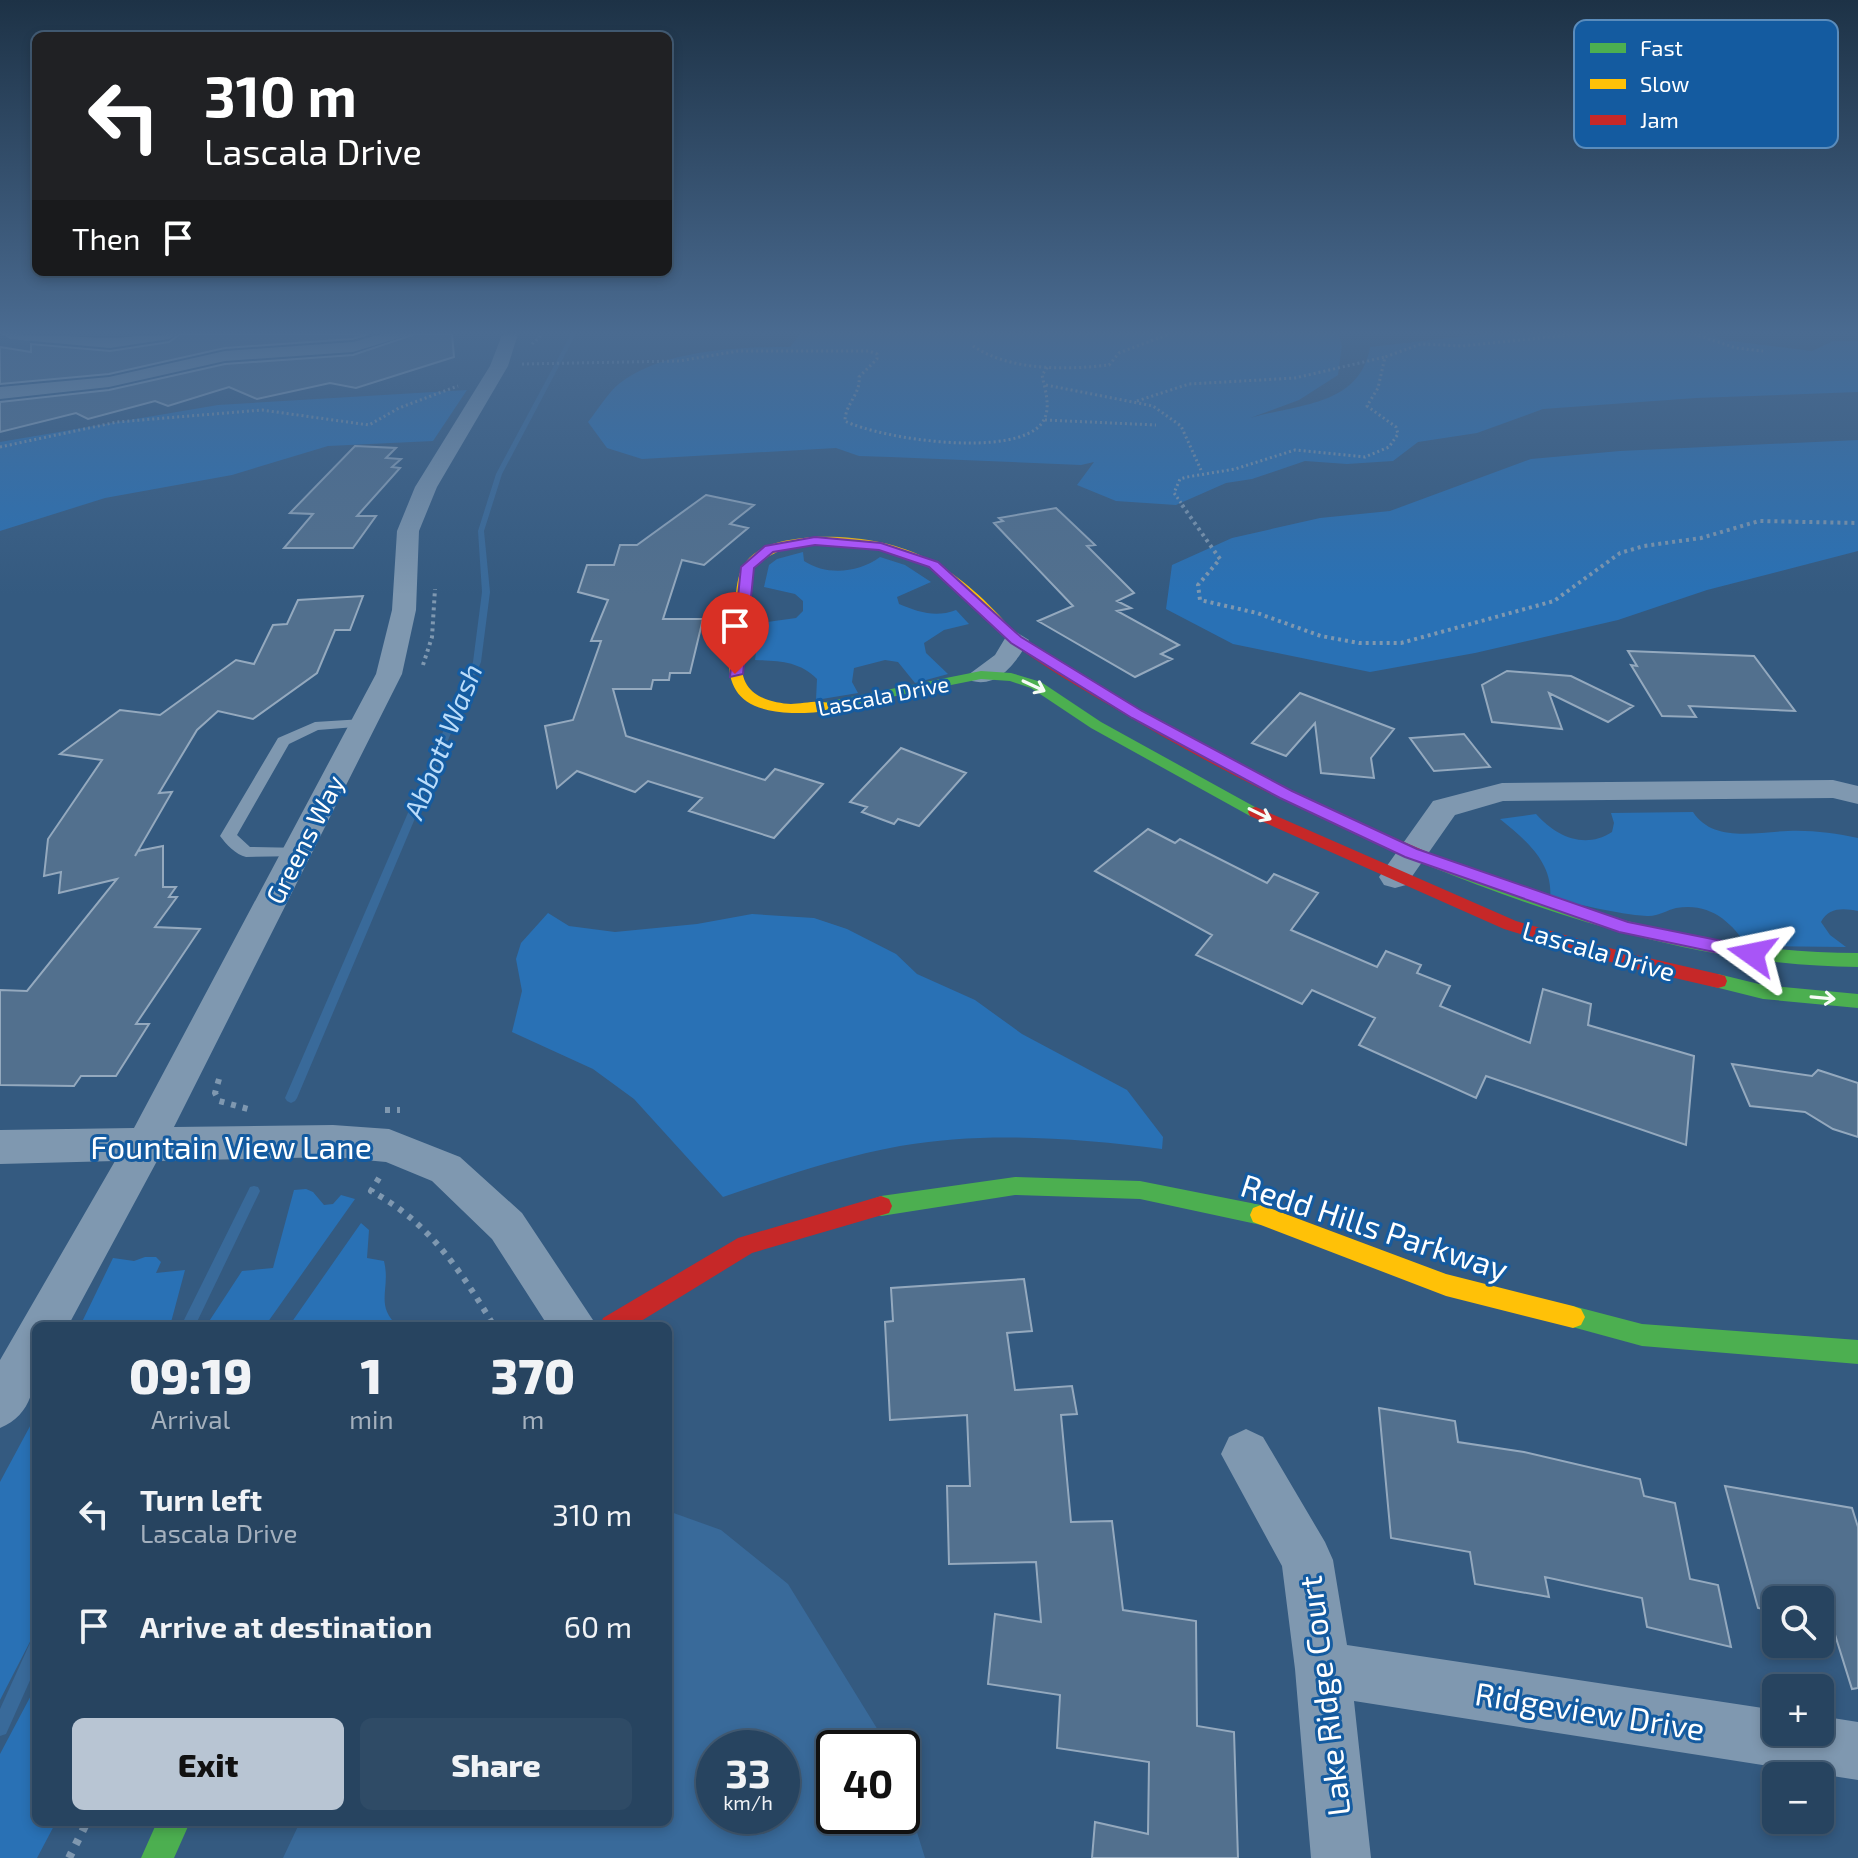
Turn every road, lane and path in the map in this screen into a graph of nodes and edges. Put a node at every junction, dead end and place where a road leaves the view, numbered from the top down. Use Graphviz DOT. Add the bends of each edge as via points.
graph roads {
  1 [pos="1045,420"];
  2 [pos="133,421"];
  3 [pos="343,421"];
  4 [pos="383,421"];
  5 [pos="469,421"];
  6 [pos="845,421"];
  7 [pos="1061,421"];
  8 [pos="1175,421"];
  9 [pos="1387,421"];
  10 [pos="1156,425"];
  11 [pos="0,447"];
  12 [pos="1202,471"];
  13 [pos="1858,523"];
  14 [pos="434,575"];
  15 [pos="1016,640"];
  16 [pos="421,673"];
  17 [pos="981,675"];
  18 [pos="363,723"];
  19 [pos="1858,795"];
  20 [pos="297,852"];
  21 [pos="1403,865"];
  22 [pos="1858,960"];
  23 [pos="1858,1001"];
  24 [pos="225,1068"];
  25 [pos="400,1110"];
  26 [pos="370,1111"];
  27 [pos="253,1112"];
  28 [pos="145,1145"];
  29 [pos="0,1147"];
  30 [pos="379,1178"];
  31 [pos="46,1322"];
  32 [pos="492,1322"];
  33 [pos="571,1322"];
  34 [pos="619,1322"];
  35 [pos="32,1348"];
  36 [pos="1858,1352"];
  37 [pos="0,1405"];
  38 [pos="1246,1454"];
  39 [pos="1323,1669"];
  40 [pos="1858,1751"];
  41 [pos="85,1826"];
  42 [pos="172,1826"];
  43 [pos="69,1858"];
  44 [pos="157,1858"];
  45 [pos="1341,1858"];
  1 -- 6 [label="path" via="1033,433 1012,441 981,443 855,427"];
  2 -- 11 [label="path"];
  3 -- 4 [label="path" via="367,426"];
  5 -- 18 [label="street, Greens Way" via="426,487 408,531 398,636 389,674"];
  7 -- 10 [label="path"];
  8 -- 12 [label="path"];
  9 -- 12 [label="path" via="1398,434 1371,457 1291,450 1233,470"];
  12 -- 13 [label="path" via="1180,479 1174,493 1220,559 1198,585 1200,600 1359,643 1401,643 1554,601 1620,553 1644,546 1701,538 1759,521"];
  14 -- 16 [label="path" via="432,637"];
  15 -- 17 [label="street, Lascala Drive" via="1005,660"];
  15 -- 17 [label="street, Lascala Drive" via="933,565 881,546 815,541 770,549 748,567 735,674 749,696 766,705 803,710"];
  15 -- 21 [label="street, Lascala Drive"];
  17 -- 21 [label="street, Lascala Drive, one-way" via="1036,685 1194,781"];
  18 -- 20 [label="street, Greens Way"];
  18 -- 20 [label="lane" via="315,726 283,741 228,836 246,852"];
  19 -- 21 [label="street" via="1833,789 1502,792 1444,808"];
  20 -- 28 [label="street, Greens Way"];
  21 -- 22 [label="street, Lascala Drive" via="1626,927 1752,954"];
  21 -- 23 [label="street, Lascala Drive, one-way" via="1510,925 1627,960 1763,992"];
  24 -- 27 [label="path" via="215,1093 219,1101"];
  25 -- 26 [label="path"];
  28 -- 29 [label="street, Fountain View Lane"];
  28 -- 31 [label="street, Greens Way"];
  28 -- 33 [label="street, Fountain View Lane" via="333,1141 389,1146 446,1169 507,1226"];
  30 -- 32 [label="path" via="371,1191 414,1217 446,1247"];
  34 -- 36 [label="street, Redd Hills Parkway" via="746,1245 886,1204 1015,1186 1140,1190 1266,1216 1446,1285 1642,1335"];
  35 -- 37 [label="street"];
  38 -- 39 [label="street, Lake Ridge Court" via="1307,1560"];
  39 -- 40 [label="street, Ridgeview Drive"];
  39 -- 45 [label="street, Lake Ridge Court"];
  41 -- 43 [label="path"];
  42 -- 44 [label="street"];
}
